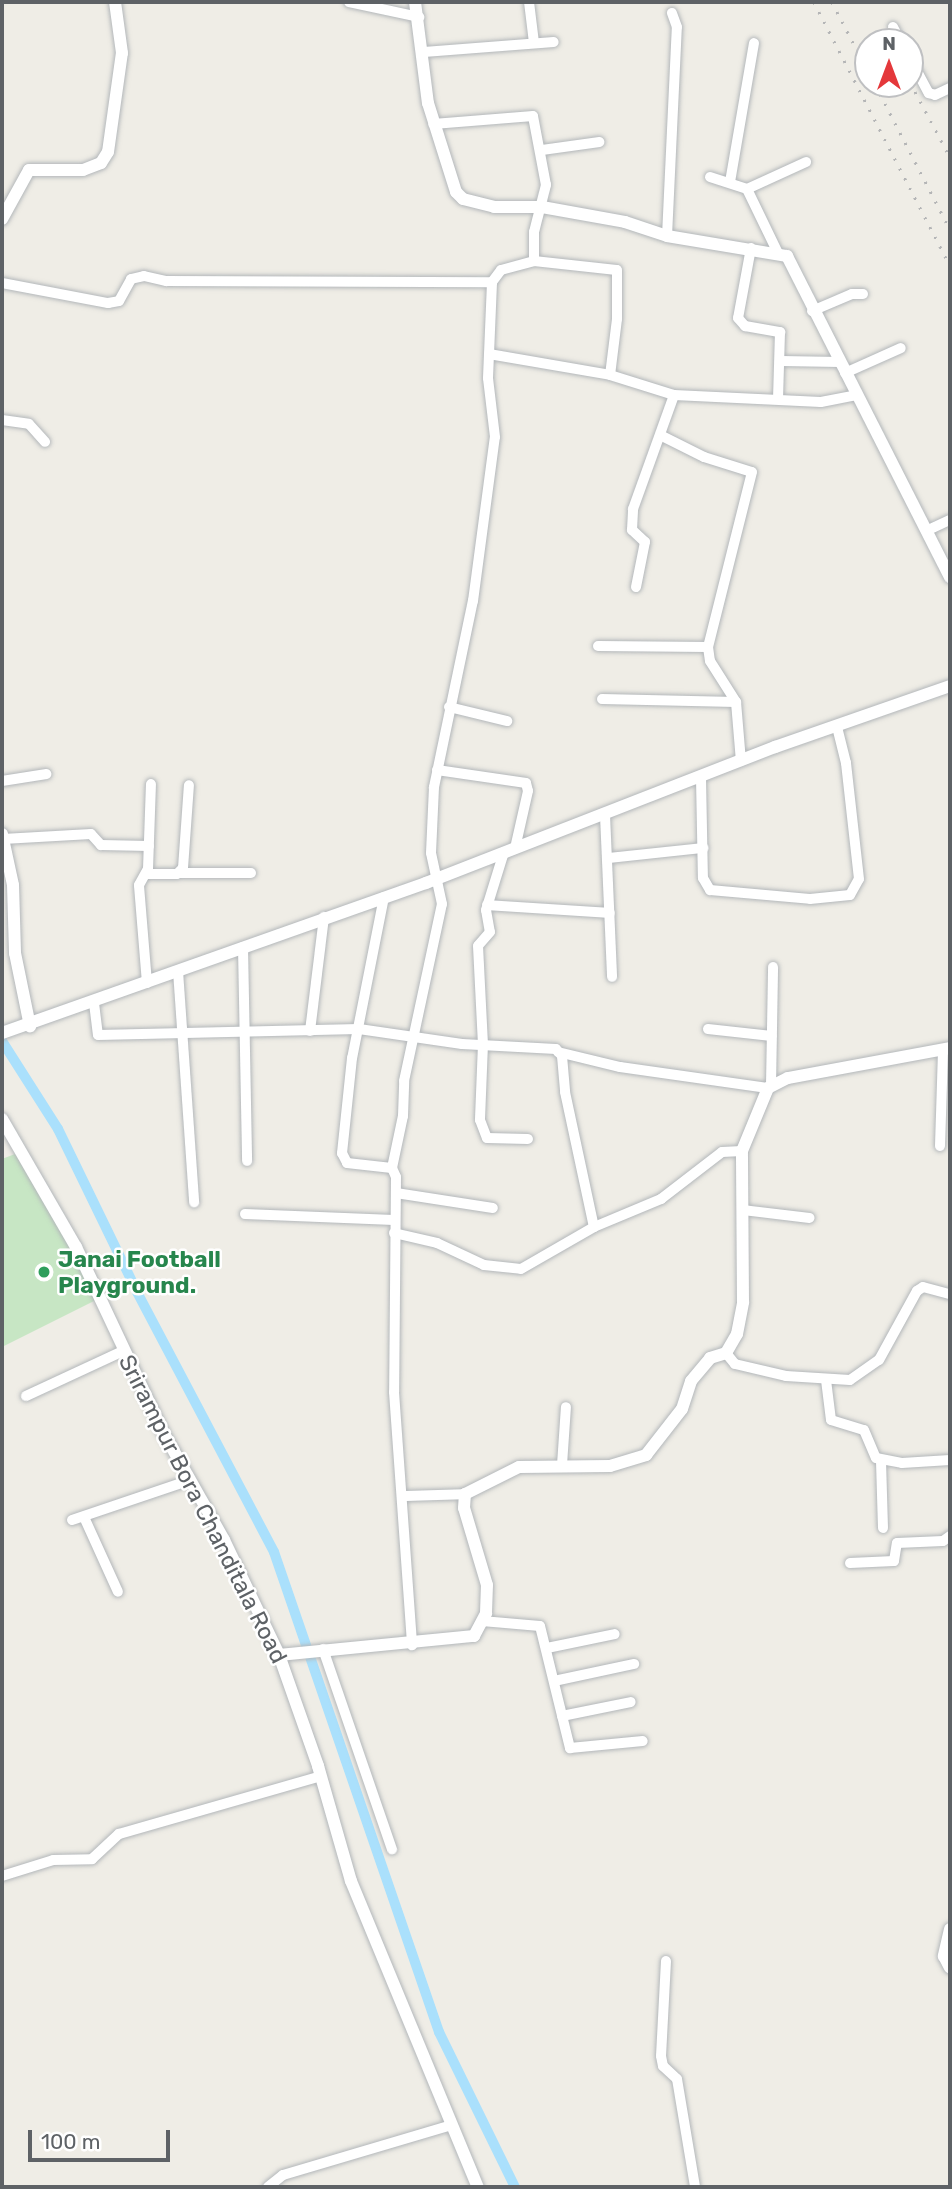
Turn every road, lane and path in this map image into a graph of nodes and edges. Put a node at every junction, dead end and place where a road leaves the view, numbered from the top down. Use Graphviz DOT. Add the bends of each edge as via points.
graph roads {
  1 [pos="115,2"];
  2 [pos="349,2"];
  3 [pos="415,2"];
  4 [pos="529,2"];
  5 [pos="672,13"];
  6 [pos="419,17"];
  7 [pos="554,42"];
  8 [pos="534,43"];
  9 [pos="754,43"];
  10 [pos="424,52"];
  11 [pos="924,84"];
  12 [pos="950,88"];
  13 [pos="433,124"];
  14 [pos="600,142"];
  15 [pos="541,150"];
  16 [pos="806,162"];
  17 [pos="710,177"];
  18 [pos="730,183"];
  19 [pos="747,190"];
  20 [pos="542,207"];
  21 [pos="2,219"];
  22 [pos="667,236"];
  23 [pos="751,248"];
  24 [pos="778,253"];
  25 [pos="534,261"];
  26 [pos="492,282"];
  27 [pos="2,283"];
  28 [pos="863,294"];
  29 [pos="812,312"];
  30 [pos="901,348"];
  31 [pos="489,354"];
  32 [pos="780,361"];
  33 [pos="842,368"];
  34 [pos="610,375"];
  35 [pos="856,395"];
  36 [pos="674,396"];
  37 [pos="778,398"];
  38 [pos="2,420"];
  39 [pos="662,436"];
  40 [pos="45,442"];
  41 [pos="950,520"];
  42 [pos="926,531"];
  43 [pos="950,577"];
  44 [pos="636,587"];
  45 [pos="598,646"];
  46 [pos="708,647"];
  47 [pos="950,685"];
  48 [pos="602,699"];
  49 [pos="736,702"];
  50 [pos="449,707"];
  51 [pos="507,721"];
  52 [pos="837,726"];
  53 [pos="741,761"];
  54 [pos="437,770"];
  55 [pos="47,774"];
  56 [pos="701,778"];
  57 [pos="2,782"];
  58 [pos="150,783"];
  59 [pos="189,785"];
  60 [pos="605,815"];
  61 [pos="2,834"];
  62 [pos="3,839"];
  63 [pos="149,846"];
  64 [pos="703,848"];
  65 [pos="509,850"];
  66 [pos="609,858"];
  67 [pos="179,873"];
  68 [pos="251,873"];
  69 [pos="146,874"];
  70 [pos="436,879"];
  71 [pos="384,897"];
  72 [pos="487,905"];
  73 [pos="610,914"];
  74 [pos="324,917"];
  75 [pos="243,947"];
  76 [pos="773,967"];
  77 [pos="178,971"];
  78 [pos="612,977"];
  79 [pos="147,983"];
  80 [pos="94,1003"];
  81 [pos="24,1028"];
  82 [pos="359,1029"];
  83 [pos="708,1029"];
  84 [pos="310,1031"];
  85 [pos="185,1032"];
  86 [pos="245,1032"];
  87 [pos="2,1033"];
  88 [pos="772,1036"];
  89 [pos="414,1038"];
  90 [pos="483,1044"];
  91 [pos="946,1049"];
  92 [pos="558,1052"];
  93 [pos="770,1087"];
  94 [pos="2,1119"];
  95 [pos="528,1139"];
  96 [pos="940,1146"];
  97 [pos="742,1151"];
  98 [pos="247,1161"];
  99 [pos="392,1168"];
  100 [pos="396,1192"];
  101 [pos="194,1202"];
  102 [pos="494,1208"];
  103 [pos="743,1210"];
  104 [pos="245,1214"];
  105 [pos="810,1218"];
  106 [pos="394,1220"];
  107 [pos="594,1227"];
  108 [pos="394,1233"];
  109 [pos="950,1294"];
  110 [pos="123,1351"];
  111 [pos="726,1353"];
  112 [pos="827,1380"];
  113 [pos="26,1396"];
  114 [pos="566,1407"];
  115 [pos="950,1460"];
  116 [pos="881,1461"];
  117 [pos="562,1465"];
  118 [pos="190,1480"];
  119 [pos="465,1494"];
  120 [pos="403,1496"];
  121 [pos="84,1517"];
  122 [pos="72,1520"];
  123 [pos="883,1528"];
  124 [pos="950,1536"];
  125 [pos="850,1563"];
  126 [pos="118,1592"];
  127 [pos="482,1621"];
  128 [pos="615,1634"];
  129 [pos="412,1645"];
  130 [pos="547,1648"];
  131 [pos="318,1649"];
  132 [pos="285,1654"];
  133 [pos="634,1664"];
  134 [pos="554,1681"];
  135 [pos="631,1702"];
  136 [pos="562,1716"];
  137 [pos="643,1741"];
  138 [pos="321,1776"];
  139 [pos="392,1849"];
  140 [pos="2,1876"];
  141 [pos="950,1929"];
  142 [pos="666,1961"];
  143 [pos="950,1968"];
  144 [pos="452,2125"];
  145 [pos="268,2187"];
  146 [pos="478,2187"];
  147 [pos="695,2187"];
  1 -- 21 [label="street" via="122,53 108,152 101,163 83,170 29,170"];
  2 -- 6 [label="street"];
  3 -- 6 [label="street"];
  4 -- 8 [label="street"];
  5 -- 22 [label="street" via="677,27"];
  6 -- 10 [label="street"];
  7 -- 8 [label="street"];
  8 -- 10 [label="street"];
  9 -- 18 [label="street"];
  10 -- 13 [label="street"];
  11 -- 12 [label="street" via="935,95"];
  13 -- 15 [label="street" via="533,116"];
  13 -- 20 [label="street" via="456,192 463,199 494,207"];
  14 -- 15 [label="street"];
  15 -- 20 [label="street" via="546,185"];
  16 -- 19 [label="street"];
  17 -- 18 [label="street"];
  18 -- 19 [label="street"];
  19 -- 24 [label="street"];
  20 -- 22 [label="street" via="625,222"];
  20 -- 25 [label="street" via="534,232"];
  22 -- 23 [label="street"];
  23 -- 24 [label="street"];
  23 -- 32 [label="street" via="738,318 745,326 779,329"];
  24 -- 29 [label="street" via="791,261"];
  25 -- 26 [label="street" via="501,270"];
  25 -- 34 [label="street" via="617,270"];
  26 -- 27 [label="street" via="166,281 137,277 119,300 108,303"];
  26 -- 31 [label="street"];
  28 -- 29 [label="street" via="852,294"];
  29 -- 33 [label="street"];
  30 -- 33 [label="street"];
  31 -- 34 [label="street"];
  31 -- 50 [label="street" via="495,438 473,601"];
  32 -- 33 [label="street"];
  32 -- 37 [label="street"];
  33 -- 35 [label="street"];
  34 -- 36 [label="street"];
  35 -- 37 [label="street" via="821,402"];
  35 -- 42 [label="street"];
  36 -- 37 [label="street"];
  36 -- 39 [label="street"];
  38 -- 40 [label="street" via="29,424"];
  39 -- 44 [label="street" via="633,509 632,530 645,542"];
  39 -- 46 [label="street" via="704,457 752,472"];
  41 -- 42 [label="street"];
  42 -- 43 [label="street"];
  45 -- 46 [label="street"];
  46 -- 49 [label="street" via="710,661"];
  47 -- 52 [label="street"];
  48 -- 49 [label="street"];
  49 -- 53 [label="street"];
  50 -- 51 [label="street"];
  50 -- 54 [label="street"];
  52 -- 53 [label="street"];
  52 -- 64 [label="street" via="857,852 859,879 850,895 810,899 710,890 704,878"];
  53 -- 56 [label="street"];
  54 -- 65 [label="street" via="526,783 528,791"];
  54 -- 70 [label="street" via="431,853"];
  55 -- 57 [label="street"];
  56 -- 60 [label="street"];
  56 -- 64 [label="street"];
  58 -- 63 [label="street"];
  59 -- 67 [label="street" via="185,856"];
  60 -- 65 [label="street"];
  60 -- 66 [label="street"];
  61 -- 62 [label="street"];
  62 -- 63 [label="street" via="90,834 101,845"];
  62 -- 81 [label="street" via="13,885"];
  63 -- 69 [label="street"];
  64 -- 66 [label="street"];
  65 -- 70 [label="street"];
  65 -- 72 [label="street"];
  66 -- 73 [label="street"];
  67 -- 68 [label="street"];
  67 -- 69 [label="street"];
  69 -- 79 [label="street" via="139,885"];
  70 -- 71 [label="street"];
  70 -- 89 [label="street" via="442,904"];
  71 -- 74 [label="street"];
  71 -- 82 [label="street"];
  72 -- 73 [label="street"];
  72 -- 90 [label="street" via="490,932 480,941 477,962"];
  73 -- 78 [label="street"];
  74 -- 75 [label="street"];
  74 -- 84 [label="street"];
  75 -- 77 [label="street"];
  75 -- 86 [label="street"];
  76 -- 88 [label="street"];
  77 -- 79 [label="street"];
  77 -- 85 [label="street"];
  79 -- 80 [label="street"];
  80 -- 81 [label="street"];
  80 -- 85 [label="street" via="98,1035"];
  81 -- 87 [label="street"];
  82 -- 84 [label="street"];
  82 -- 89 [label="street"];
  82 -- 99 [label="street" via="342,1153 347,1163"];
  83 -- 88 [label="street"];
  84 -- 86 [label="street"];
  85 -- 86 [label="street"];
  85 -- 101 [label="street"];
  86 -- 98 [label="street"];
  88 -- 93 [label="street"];
  89 -- 90 [label="street"];
  89 -- 99 [label="street"];
  90 -- 92 [label="street" via="539,1045"];
  90 -- 95 [label="street" via="479,1091 484,1135 493,1140"];
  91 -- 93 [label="street" via="788,1078"];
  91 -- 96 [label="street"];
  92 -- 93 [label="street" via="620,1067"];
  92 -- 107 [label="street"];
  93 -- 97 [label="street"];
  94 -- 110 [label="street, Srirampur Bora Chanditala Road" via="47,1192"];
  97 -- 103 [label="street"];
  97 -- 107 [label="street" via="722,1152 661,1199"];
  99 -- 100 [label="street"];
  100 -- 102 [label="street"];
  100 -- 106 [label="street"];
  103 -- 105 [label="street"];
  103 -- 111 [label="street" via="743,1302 737,1334"];
  104 -- 106 [label="street"];
  106 -- 108 [label="street"];
  107 -- 108 [label="street" via="521,1269 484,1265 437,1243"];
  108 -- 120 [label="street" via="398,1304 394,1392"];
  109 -- 112 [label="street" via="923,1287 917,1291 879,1360 849,1380"];
  110 -- 113 [label="street"];
  110 -- 118 [label="street, Srirampur Bora Chanditala Road"];
  111 -- 112 [label="street" via="735,1364"];
  111 -- 117 [label="street" via="710,1358 691,1381 682,1409 646,1455 610,1466"];
  112 -- 116 [label="street" via="831,1420 864,1430"];
  114 -- 117 [label="street"];
  115 -- 116 [label="street"];
  116 -- 123 [label="street"];
  117 -- 119 [label="street" via="519,1467"];
  118 -- 121 [label="street"];
  118 -- 132 [label="street, Srirampur Bora Chanditala Road"];
  119 -- 120 [label="street"];
  119 -- 127 [label="street" via="464,1508 487,1585"];
  120 -- 129 [label="street"];
  121 -- 122 [label="street"];
  121 -- 126 [label="street"];
  124 -- 125 [label="street" via="943,1541 897,1543 894,1561"];
  127 -- 129 [label="street" via="474,1636"];
  127 -- 130 [label="street" via="534,1623 544,1632"];
  128 -- 130 [label="street"];
  129 -- 131 [label="street"];
  130 -- 134 [label="street"];
  131 -- 132 [label="street"];
  131 -- 139 [label="street"];
  132 -- 138 [label="street, Srirampur Bora Chanditala Road"];
  133 -- 134 [label="street"];
  134 -- 136 [label="street"];
  135 -- 136 [label="street"];
  136 -- 137 [label="street" via="573,1749"];
  138 -- 140 [label="street" via="119,1833 92,1859 80,1863 53,1860"];
  138 -- 144 [label="street, Srirampur Bora Chanditala Road" via="351,1881"];
  141 -- 143 [label="street" via="944,1956"];
  142 -- 147 [label="street" via="661,2056 663,2066 677,2079"];
  144 -- 145 [label="street" via="283,2175"];
  144 -- 146 [label="street, Srirampur Bora Chanditala Road"];
}
